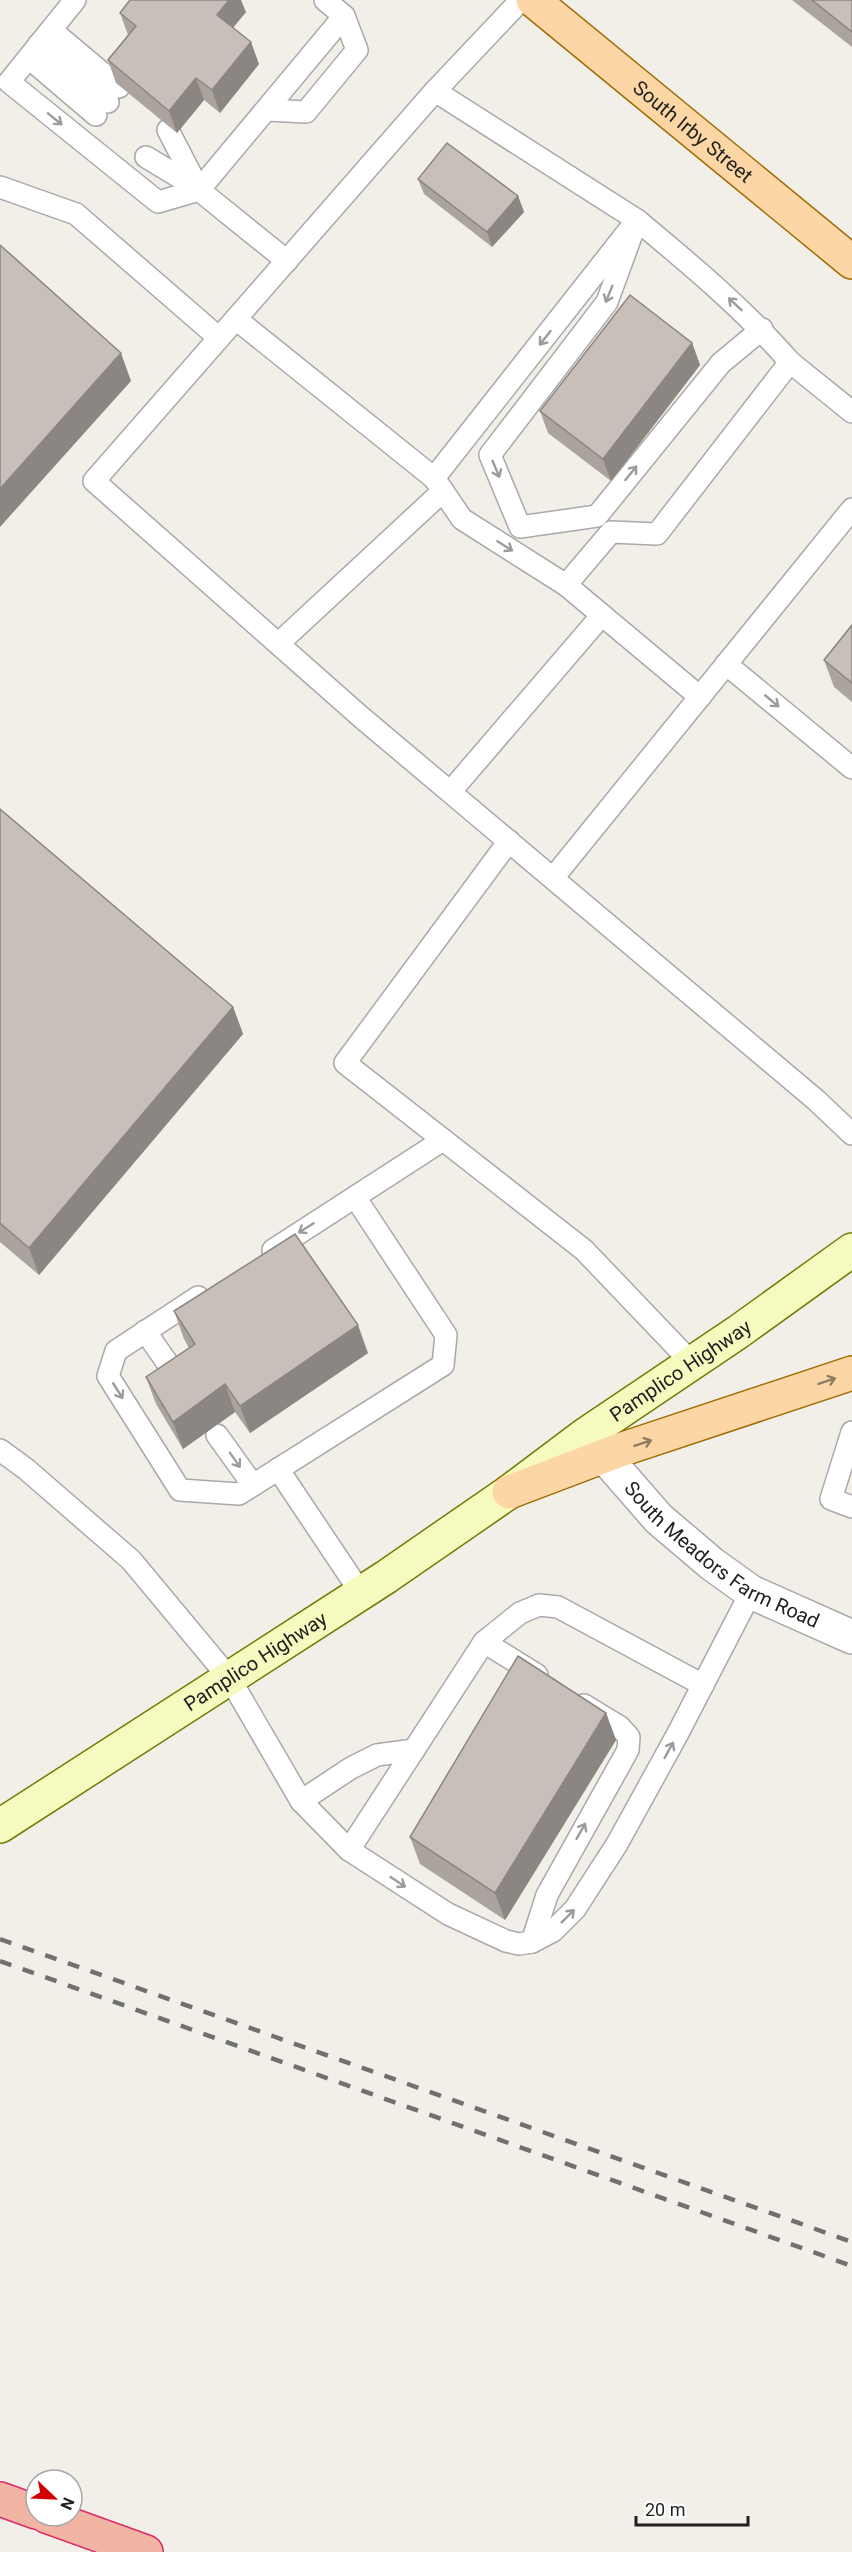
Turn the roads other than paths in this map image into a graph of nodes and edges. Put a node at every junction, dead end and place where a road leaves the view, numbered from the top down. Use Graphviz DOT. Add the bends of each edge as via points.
graph roads {
  1 [pos="75,0"];
  2 [pos="325,0"];
  3 [pos="521,0"];
  4 [pos="533,0"];
  5 [pos="344,16"];
  6 [pos="39,44"];
  7 [pos="435,91"];
  8 [pos="267,110"];
  9 [pos="0,187"];
  10 [pos="199,190"];
  11 [pos="637,220"];
  12 [pos="287,261"];
  13 [pos="852,262"];
  14 [pos="236,319"];
  15 [pos="762,329"];
  16 [pos="219,338"];
  17 [pos="790,362"];
  18 [pos="852,411"];
  19 [pos="439,484"];
  20 [pos="852,509"];
  21 [pos="566,585"];
  22 [pos="602,615"];
  23 [pos="279,643"];
  24 [pos="726,664"];
  25 [pos="700,697"];
  26 [pos="852,768"];
  27 [pos="451,791"];
  28 [pos="509,841"];
  29 [pos="554,878"];
  30 [pos="852,1134"];
  31 [pos="443,1140"];
  32 [pos="355,1197"];
  33 [pos="852,1250"];
  34 [pos="255,1261"];
  35 [pos="215,1286"];
  36 [pos="145,1331"];
  37 [pos="692,1363"];
  38 [pos="852,1373"];
  39 [pos="186,1390"];
  40 [pos="852,1432"];
  41 [pos="218,1435"];
  42 [pos="0,1450"];
  43 [pos="604,1456"];
  44 [pos="278,1469"];
  45 [pos="253,1485"];
  46 [pos="508,1492"];
  47 [pos="852,1507"];
  48 [pos="751,1592"];
  49 [pos="361,1593"];
  50 [pos="852,1637"];
  51 [pos="484,1642"];
  52 [pos="230,1679"];
  53 [pos="704,1685"];
  54 [pos="414,1750"];
  55 [pos="301,1801"];
  56 [pos="0,1826"];
  57 [pos="349,1850"];
  58 [pos="532,1942"];
  59 [pos="0,2499"];
  60 [pos="24,2508"];
  61 [pos="79,2528"];
  62 [pos="146,2552"];
  1 -- 6 [label="lane"];
  2 -- 5 [label="lane"];
  3 -- 7 [label="lane"];
  4 -- 13 [label="main road, South Irby Street"];
  5 -- 8 [label="lane"];
  5 -- 8 [label="lane" via="357,50 306,112"];
  6 -- 6 [label="lane" via="107,101"];
  6 -- 10 [label="lane, one-way" via="9,82 158,202"];
  7 -- 11 [label="lane"];
  7 -- 12 [label="lane"];
  8 -- 10 [label="lane"];
  9 -- 16 [label="lane" via="76,214"];
  10 -- 10 [label="lane" via="157,144"];
  10 -- 12 [label="lane"];
  15 -- 11 [label="lane, one-way"];
  11 -- 15 [label="lane, one-way" via="607,302 490,455 520,527 597,516 721,363"];
  11 -- 19 [label="lane, one-way"];
  12 -- 14 [label="lane"];
  14 -- 16 [label="lane"];
  14 -- 19 [label="lane"];
  15 -- 17 [label="lane"];
  16 -- 23 [label="lane" via="94,481"];
  17 -- 18 [label="lane"];
  17 -- 21 [label="lane" via="657,534 611,532"];
  19 -- 21 [label="lane, one-way" via="462,519"];
  19 -- 23 [label="lane"];
  20 -- 24 [label="lane"];
  21 -- 22 [label="lane"];
  22 -- 25 [label="lane"];
  22 -- 27 [label="lane"];
  23 -- 27 [label="lane"];
  24 -- 25 [label="lane"];
  24 -- 26 [label="lane, one-way"];
  25 -- 29 [label="lane"];
  27 -- 28 [label="lane"];
  28 -- 29 [label="lane"];
  28 -- 31 [label="lane" via="345,1063"];
  29 -- 30 [label="lane"];
  31 -- 32 [label="lane"];
  31 -- 37 [label="lane" via="584,1251"];
  32 -- 34 [label="lane, one-way"];
  32 -- 44 [label="lane" via="446,1335 443,1365"];
  33 -- 37 [label="main road, Pamplico Highway"];
  35 -- 36 [label="lane"];
  36 -- 39 [label="lane"];
  36 -- 45 [label="lane, one-way" via="116,1351 108,1376 180,1490 239,1494"];
  37 -- 46 [label="main road, Pamplico Highway"];
  43 -- 38 [label="main road, Pamplico Highway, one-way"];
  40 -- 47 [label="lane" via="831,1499"];
  41 -- 45 [label="lane, one-way"];
  42 -- 52 [label="lane" via="131,1560"];
  43 -- 46 [label="main road, Pamplico Highway"];
  43 -- 48 [label="street, South Meadors Farm Road" via="659,1519"];
  44 -- 45 [label="lane"];
  44 -- 49 [label="lane"];
  46 -- 49 [label="main road, Pamplico Highway"];
  48 -- 50 [label="street, South Meadors Farm Road"];
  48 -- 53 [label="lane"];
  49 -- 52 [label="main road, Pamplico Highway"];
  51 -- 53 [label="lane" via="520,1613 539,1605 558,1607"];
  51 -- 54 [label="lane"];
  58 -- 51 [label="lane, one-way" via="547,1895 628,1750 629,1737 620,1727"];
  52 -- 55 [label="lane"];
  52 -- 56 [label="main road, Pamplico Highway"];
  58 -- 53 [label="lane, one-way" via="553,1931 575,1909 617,1844"];
  54 -- 55 [label="lane" via="377,1755"];
  54 -- 57 [label="lane"];
  55 -- 57 [label="lane"];
  57 -- 58 [label="lane, one-way" via="448,1914 506,1941"];
  59 -- 60 [label="highway"];
  61 -- 62 [label="highway"];
}
